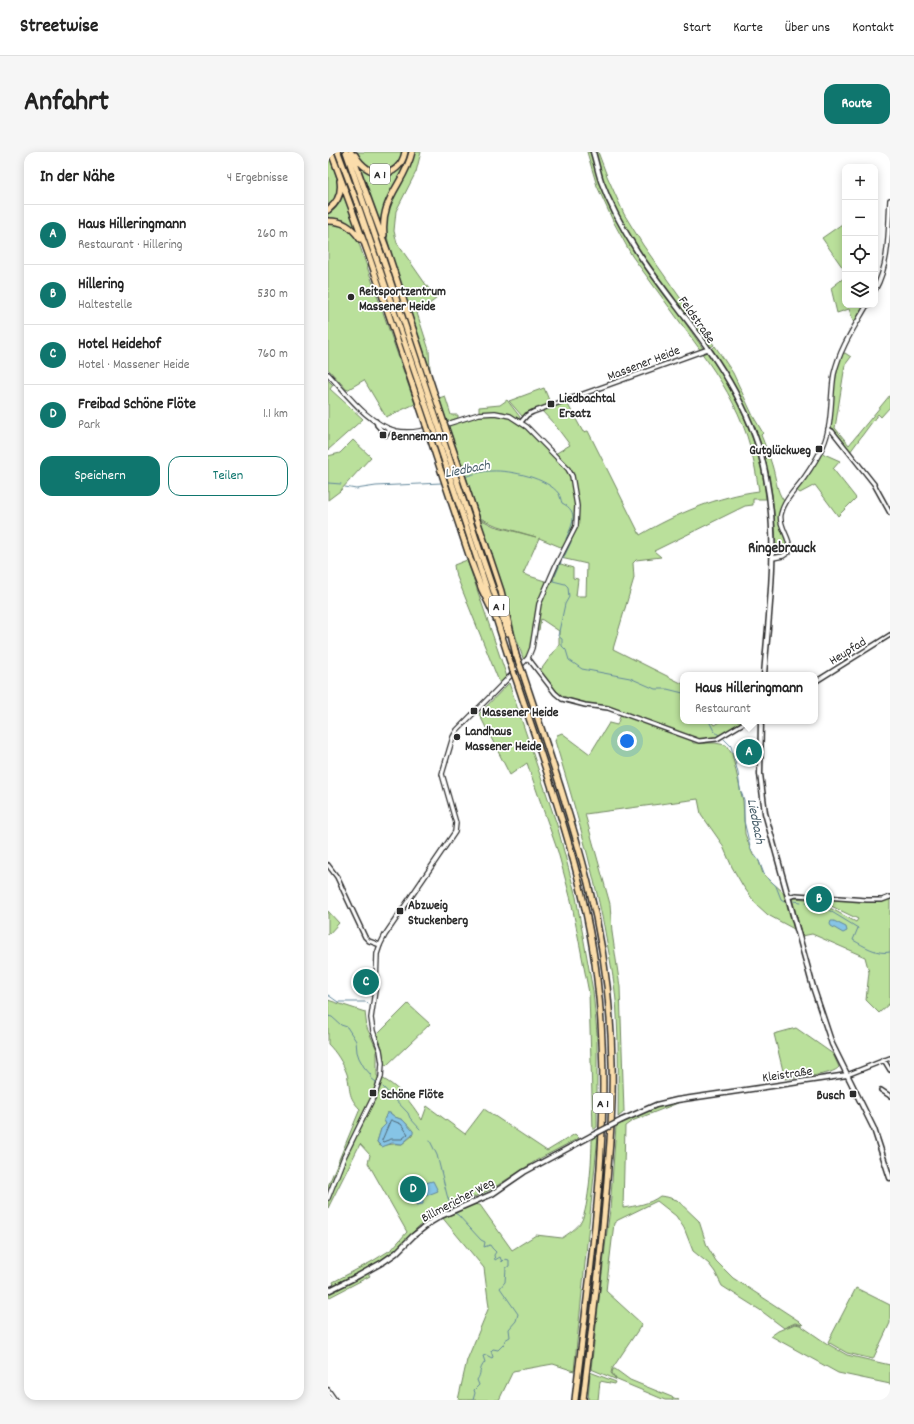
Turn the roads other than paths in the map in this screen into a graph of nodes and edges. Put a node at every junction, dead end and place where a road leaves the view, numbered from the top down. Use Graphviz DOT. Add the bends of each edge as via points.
graph roads {
  1 [pos="331,152"];
  2 [pos="338,152"];
  3 [pos="346,152"];
  4 [pos="352,152"];
  5 [pos="405,152"];
  6 [pos="412,152"];
  7 [pos="593,152"];
  8 [pos="337,168"];
  9 [pos="890,200"];
  10 [pos="328,210"];
  11 [pos="328,221"];
  12 [pos="387,250"];
  13 [pos="369,256"];
  14 [pos="878,284"];
  15 [pos="865,308"];
  16 [pos="708,349"];
  17 [pos="328,374"];
  18 [pos="376,421"];
  19 [pos="440,421"];
  20 [pos="521,422"];
  21 [pos="429,424"];
  22 [pos="390,429"];
  23 [pos="828,429"];
  24 [pos="890,514"];
  25 [pos="480,558"];
  26 [pos="773,558"];
  27 [pos="498,623"];
  28 [pos="890,635"];
  29 [pos="516,655"];
  30 [pos="528,658"];
  31 [pos="764,672"];
  32 [pos="818,680"];
  33 [pos="743,724"];
  34 [pos="760,724"];
  35 [pos="328,865"];
  36 [pos="788,897"];
  37 [pos="890,897"];
  38 [pos="380,945"];
  39 [pos="890,1058"];
  40 [pos="884,1060"];
  41 [pos="890,1070"];
  42 [pos="847,1075"];
  43 [pos="881,1090"];
  44 [pos="890,1096"];
  45 [pos="622,1120"];
  46 [pos="890,1178"];
  47 [pos="328,1198"];
  48 [pos="328,1291"];
  49 [pos="328,1390"];
  50 [pos="335,1400"];
  51 [pos="575,1400"];
  52 [pos="583,1400"];
  1 -- 8 [label="highway"];
  2 -- 21 [label="highway, A 1" via="360,211"];
  3 -- 19 [label="highway, A 1"];
  4 -- 5 [label="highway, A 1" via="365,168 379,174 394,169 402,161"];
  4 -- 12 [label="highway"];
  6 -- 12 [label="highway" via="384,217"];
  7 -- 16 [label="main road, Feldstraße" via="601,181 633,244"];
  8 -- 10 [label="highway" via="340,192 334,205"];
  8 -- 13 [label="highway"];
  9 -- 14 [label="street" via="885,261"];
  11 -- 13 [label="highway" via="344,223 351,227"];
  12 -- 19 [label="highway"];
  13 -- 21 [label="highway"];
  15 -- 23 [label="street" via="845,342 836,365"];
  16 -- 20 [label="street, Massener Heide" via="533,412"];
  16 -- 26 [label="main road, Feldstraße" via="735,392 758,445 770,504"];
  17 -- 18 [label="street"];
  18 -- 22 [label="street"];
  18 -- 22 [label="street" via="386,435"];
  19 -- 25 [label="highway, A 1, bridge"];
  19 -- 29 [label="highway, bridge" via="503,599"];
  20 -- 22 [label="street" via="506,414 490,412 420,431 402,432"];
  20 -- 30 [label="street" via="568,469 572,476 577,506 576,526 539,604"];
  21 -- 25 [label="highway, A 1, bridge"];
  21 -- 27 [label="highway, bridge" via="471,561"];
  23 -- 24 [label="street" via="868,475"];
  23 -- 26 [label="street" via="821,450 781,512 780,519 790,546 789,552"];
  25 -- 27 [label="highway, A 1"];
  25 -- 29 [label="highway, A 1"];
  26 -- 31 [label="main road, Feldstraße"];
  27 -- 51 [label="highway, A 1, bridge" via="559,810 580,886 593,950 601,1016 604,1063 602,1139"];
  28 -- 32 [label="street, Heupfad"];
  29 -- 52 [label="highway, A 1, bridge" via="568,812 588,884 601,948 609,1016 613,1098 611,1137"];
  30 -- 33 [label="street" via="562,699 608,708 699,741 721,737"];
  30 -- 38 [label="street" via="455,734 442,774 456,823 455,832"];
  34 -- 36 [label="main road" via="763,799 768,827"];
  35 -- 38 [label="street" via="337,876 365,937 368,941"];
  36 -- 37 [label="street" via="796,895 874,900"];
  36 -- 42 [label="main road" via="821,1013"];
  38 -- 47 [label="street" via="371,1023 380,1050 381,1077"];
  39 -- 40 [label="street"];
  40 -- 41 [label="street"];
  40 -- 42 [label="street"];
  42 -- 45 [label="main road, Kleistraße" via="677,1100 656,1105"];
  42 -- 46 [label="main road" via="874,1129"];
  43 -- 44 [label="street"];
  45 -- 48 [label="main road, Billmericher Weg, bridge" via="541,1162 492,1194 441,1216 383,1262"];
  49 -- 50 [label="street"];
}
